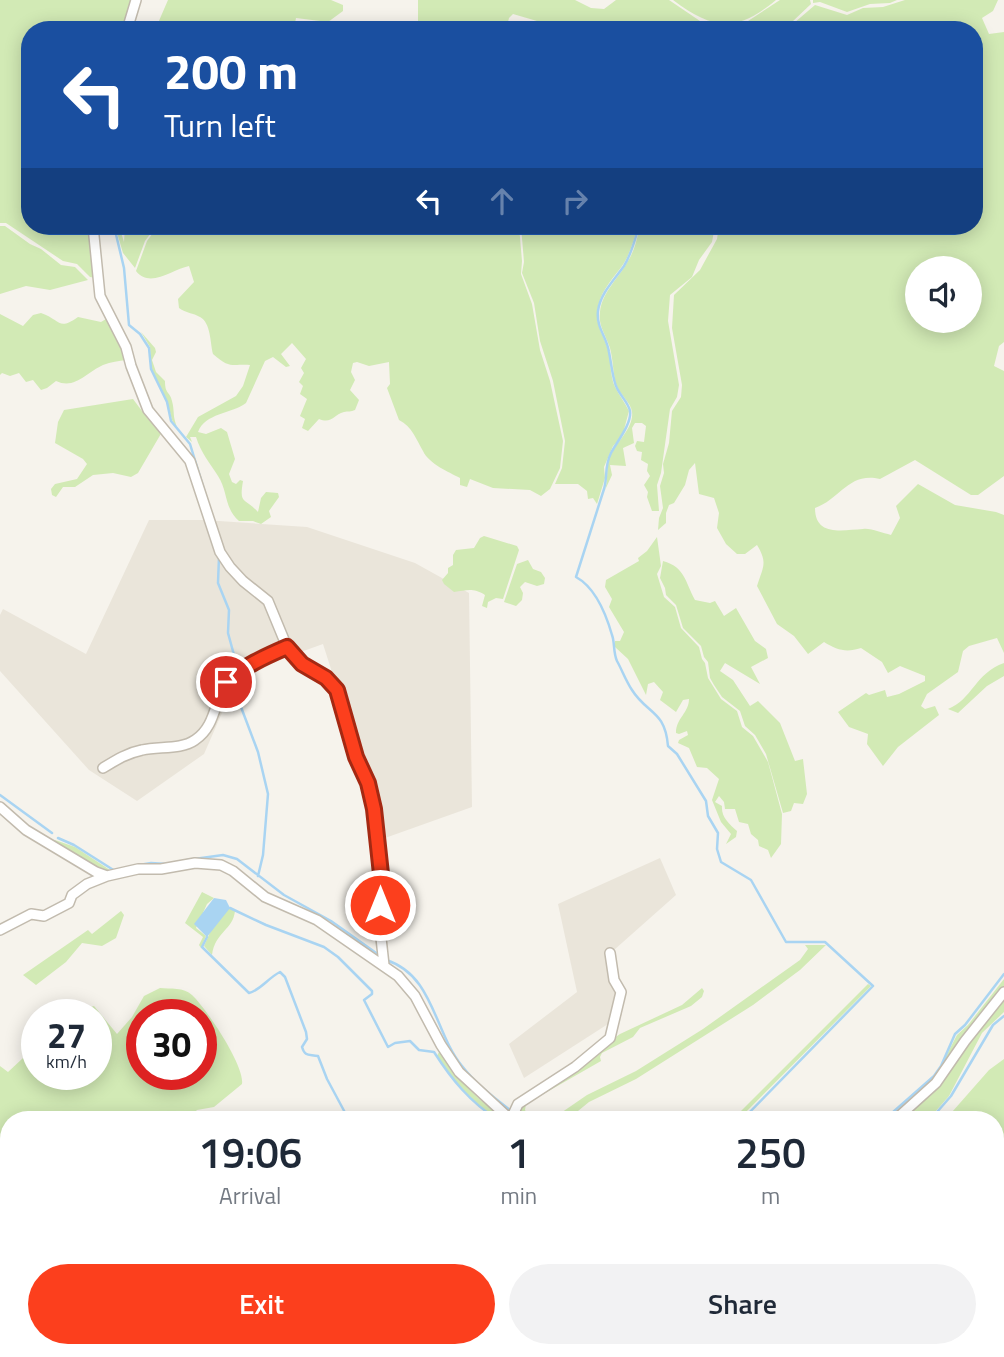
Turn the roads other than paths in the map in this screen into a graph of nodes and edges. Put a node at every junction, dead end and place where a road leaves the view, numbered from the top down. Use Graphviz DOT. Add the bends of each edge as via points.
graph roads {
  1 [pos="136,0"];
  2 [pos="130,21"];
  3 [pos="94,235"];
  4 [pos="287,647"];
  5 [pos="103,768"];
  6 [pos="0,807"];
  7 [pos="107,876"];
  8 [pos="0,930"];
  9 [pos="610,953"];
  10 [pos="383,965"];
  11 [pos="1004,992"];
  12 [pos="501,1111"];
  13 [pos="515,1111"];
  14 [pos="905,1111"];
  1 -- 2 [label="street"];
  3 -- 4 [label="street" via="100,296 126,347 148,410 190,461 220,552 243,581 268,601"];
  4 -- 5 [label="street" via="226,682 213,718 195,740 132,752"];
  4 -- 10 [label="street" via="337,690 368,783 380,862"];
  6 -- 7 [label="street" via="26,831"];
  7 -- 8 [label="street" via="87,884 69,903 44,916 31,914"];
  7 -- 10 [label="street" via="195,863 221,865 265,897 317,920"];
  9 -- 13 [label="street" via="621,992 610,1038 518,1104"];
  10 -- 12 [label="street" via="415,996 458,1072"];
  11 -- 14 [label="street" via="936,1083"];
}
